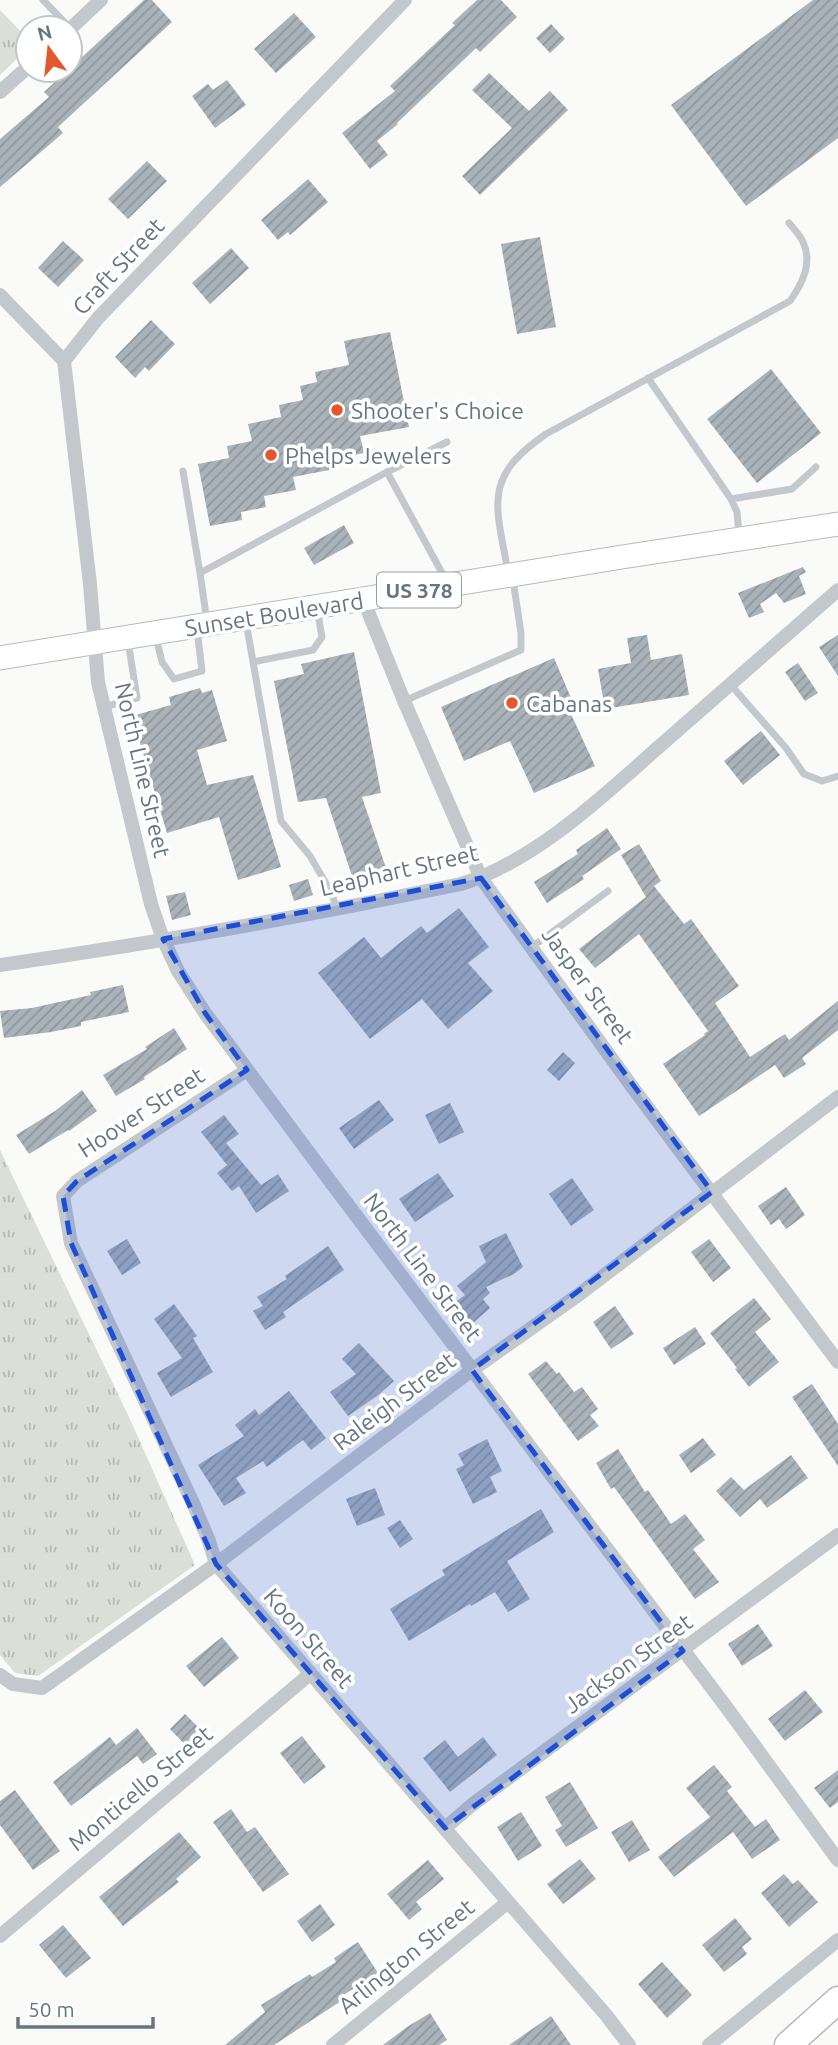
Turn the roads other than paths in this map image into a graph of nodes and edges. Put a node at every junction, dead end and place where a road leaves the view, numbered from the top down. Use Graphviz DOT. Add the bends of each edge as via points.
graph roads {
  1 [pos="43,0"];
  2 [pos="102,0"];
  3 [pos="405,0"];
  4 [pos="56,14"];
  5 [pos="84,16"];
  6 [pos="14,80"];
  7 [pos="0,92"];
  8 [pos="789,223"];
  9 [pos="0,295"];
  10 [pos="64,362"];
  11 [pos="648,378"];
  12 [pos="446,442"];
  13 [pos="816,467"];
  14 [pos="183,471"];
  15 [pos="387,472"];
  16 [pos="731,499"];
  17 [pos="838,524"];
  18 [pos="739,540"];
  19 [pos="200,573"];
  20 [pos="510,575"];
  21 [pos="449,586"];
  22 [pos="838,590"];
  23 [pos="363,600"];
  24 [pos="317,607"];
  25 [pos="245,618"];
  26 [pos="202,625"];
  27 [pos="155,633"];
  28 [pos="127,637"];
  29 [pos="95,643"];
  30 [pos="0,658"];
  31 [pos="253,662"];
  32 [pos="730,684"];
  33 [pos="404,701"];
  34 [pos="104,707"];
  35 [pos="838,776"];
  36 [pos="481,878"];
  37 [pos="608,891"];
  38 [pos="337,909"];
  39 [pos="163,939"];
  40 [pos="532,947"];
  41 [pos="0,965"];
  42 [pos="247,1070"];
  43 [pos="838,1097"];
  44 [pos="712,1192"];
  45 [pos="63,1196"];
  46 [pos="838,1362"];
  47 [pos="472,1370"];
  48 [pos="838,1535"];
  49 [pos="216,1564"];
  50 [pos="683,1651"];
  51 [pos="310,1674"];
  52 [pos="0,1675"];
  53 [pos="445,1828"];
  54 [pos="838,1860"];
  55 [pos="508,1902"];
  56 [pos="0,1936"];
  57 [pos="838,1940"];
  58 [pos="838,2000"];
  59 [pos="838,2023"];
  60 [pos="333,2045"];
  61 [pos="629,2045"];
  62 [pos="709,2045"];
  63 [pos="788,2045"];
  64 [pos="807,2045"];
  1 -- 4 [label="lane"];
  2 -- 5 [label="street"];
  3 -- 10 [label="street, Craft Street" via="98,318"];
  6 -- 7 [label="street"];
  8 -- 11 [label="lane" via="804,243 807,265 802,284 790,301"];
  9 -- 10 [label="street"];
  10 -- 29 [label="street"];
  11 -- 16 [label="lane"];
  11 -- 20 [label="lane" via="546,434 509,467 497,504"];
  12 -- 15 [label="lane"];
  13 -- 16 [label="lane" via="792,489"];
  14 -- 19 [label="lane"];
  15 -- 19 [label="lane"];
  15 -- 21 [label="lane"];
  16 -- 18 [label="lane"];
  17 -- 18 [label="main road, Sunset Boulevard / US 378"];
  18 -- 20 [label="main road, Sunset Boulevard / US 378"];
  19 -- 26 [label="lane"];
  20 -- 21 [label="main road, Sunset Boulevard / US 378"];
  20 -- 33 [label="lane" via="521,650"];
  21 -- 23 [label="main road, Sunset Boulevard / US 378"];
  22 -- 32 [label="street, Leaphart Street"];
  23 -- 24 [label="main road, Sunset Boulevard / US 378"];
  23 -- 33 [label="street, Jasper Street"];
  24 -- 25 [label="main road, Sunset Boulevard / US 378"];
  24 -- 31 [label="lane" via="322,637 313,650"];
  25 -- 26 [label="main road, Sunset Boulevard / US 378"];
  25 -- 31 [label="lane"];
  26 -- 27 [label="main road, Sunset Boulevard / US 378"];
  26 -- 27 [label="lane" via="202,671 174,679 162,662"];
  27 -- 28 [label="main road, Sunset Boulevard / US 378"];
  28 -- 29 [label="main road, Sunset Boulevard / US 378"];
  28 -- 34 [label="lane" via="137,698"];
  29 -- 30 [label="main road, Sunset Boulevard / US 378"];
  29 -- 34 [label="street, North Line Street"];
  31 -- 38 [label="lane" via="281,821 310,856"];
  32 -- 35 [label="lane" via="804,774 822,781"];
  32 -- 36 [label="street, Leaphart Street" via="563,829"];
  33 -- 36 [label="street, Jasper Street"];
  34 -- 39 [label="street, North Line Street"];
  36 -- 38 [label="street, Leaphart Street"];
  36 -- 40 [label="street, Jasper Street"];
  37 -- 40 [label="lane"];
  38 -- 39 [label="street, Leaphart Street"];
  39 -- 41 [label="street, Leaphart Street"];
  39 -- 42 [label="street, North Line Street" via="178,971"];
  40 -- 44 [label="street, Jasper Street"];
  42 -- 45 [label="street, Hoover Street" via="76,1181"];
  42 -- 47 [label="street, North Line Street"];
  43 -- 44 [label="street, Raleigh Street"];
  44 -- 46 [label="street, Jasper Street"];
  44 -- 47 [label="street, Raleigh Street"];
  45 -- 49 [label="street, Koon Street" via="71,1243 193,1503"];
  47 -- 49 [label="street, Raleigh Street"];
  47 -- 50 [label="street, North Line Street"];
  48 -- 50 [label="street, Jackson Street"];
  49 -- 51 [label="street, Koon Street"];
  49 -- 52 [label="street, Raleigh Street" via="42,1688 13,1685"];
  50 -- 53 [label="street, Jackson Street"];
  50 -- 54 [label="street, North Line Street"];
  51 -- 53 [label="street, Koon Street"];
  51 -- 56 [label="street, Monticello Street"];
  53 -- 55 [label="street, Koon Street"];
  55 -- 60 [label="street, Arlington Street"];
  55 -- 61 [label="street, Koon Street"];
  57 -- 62 [label="street"];
  58 -- 63 [label="highway"];
  59 -- 64 [label="highway"];
}
